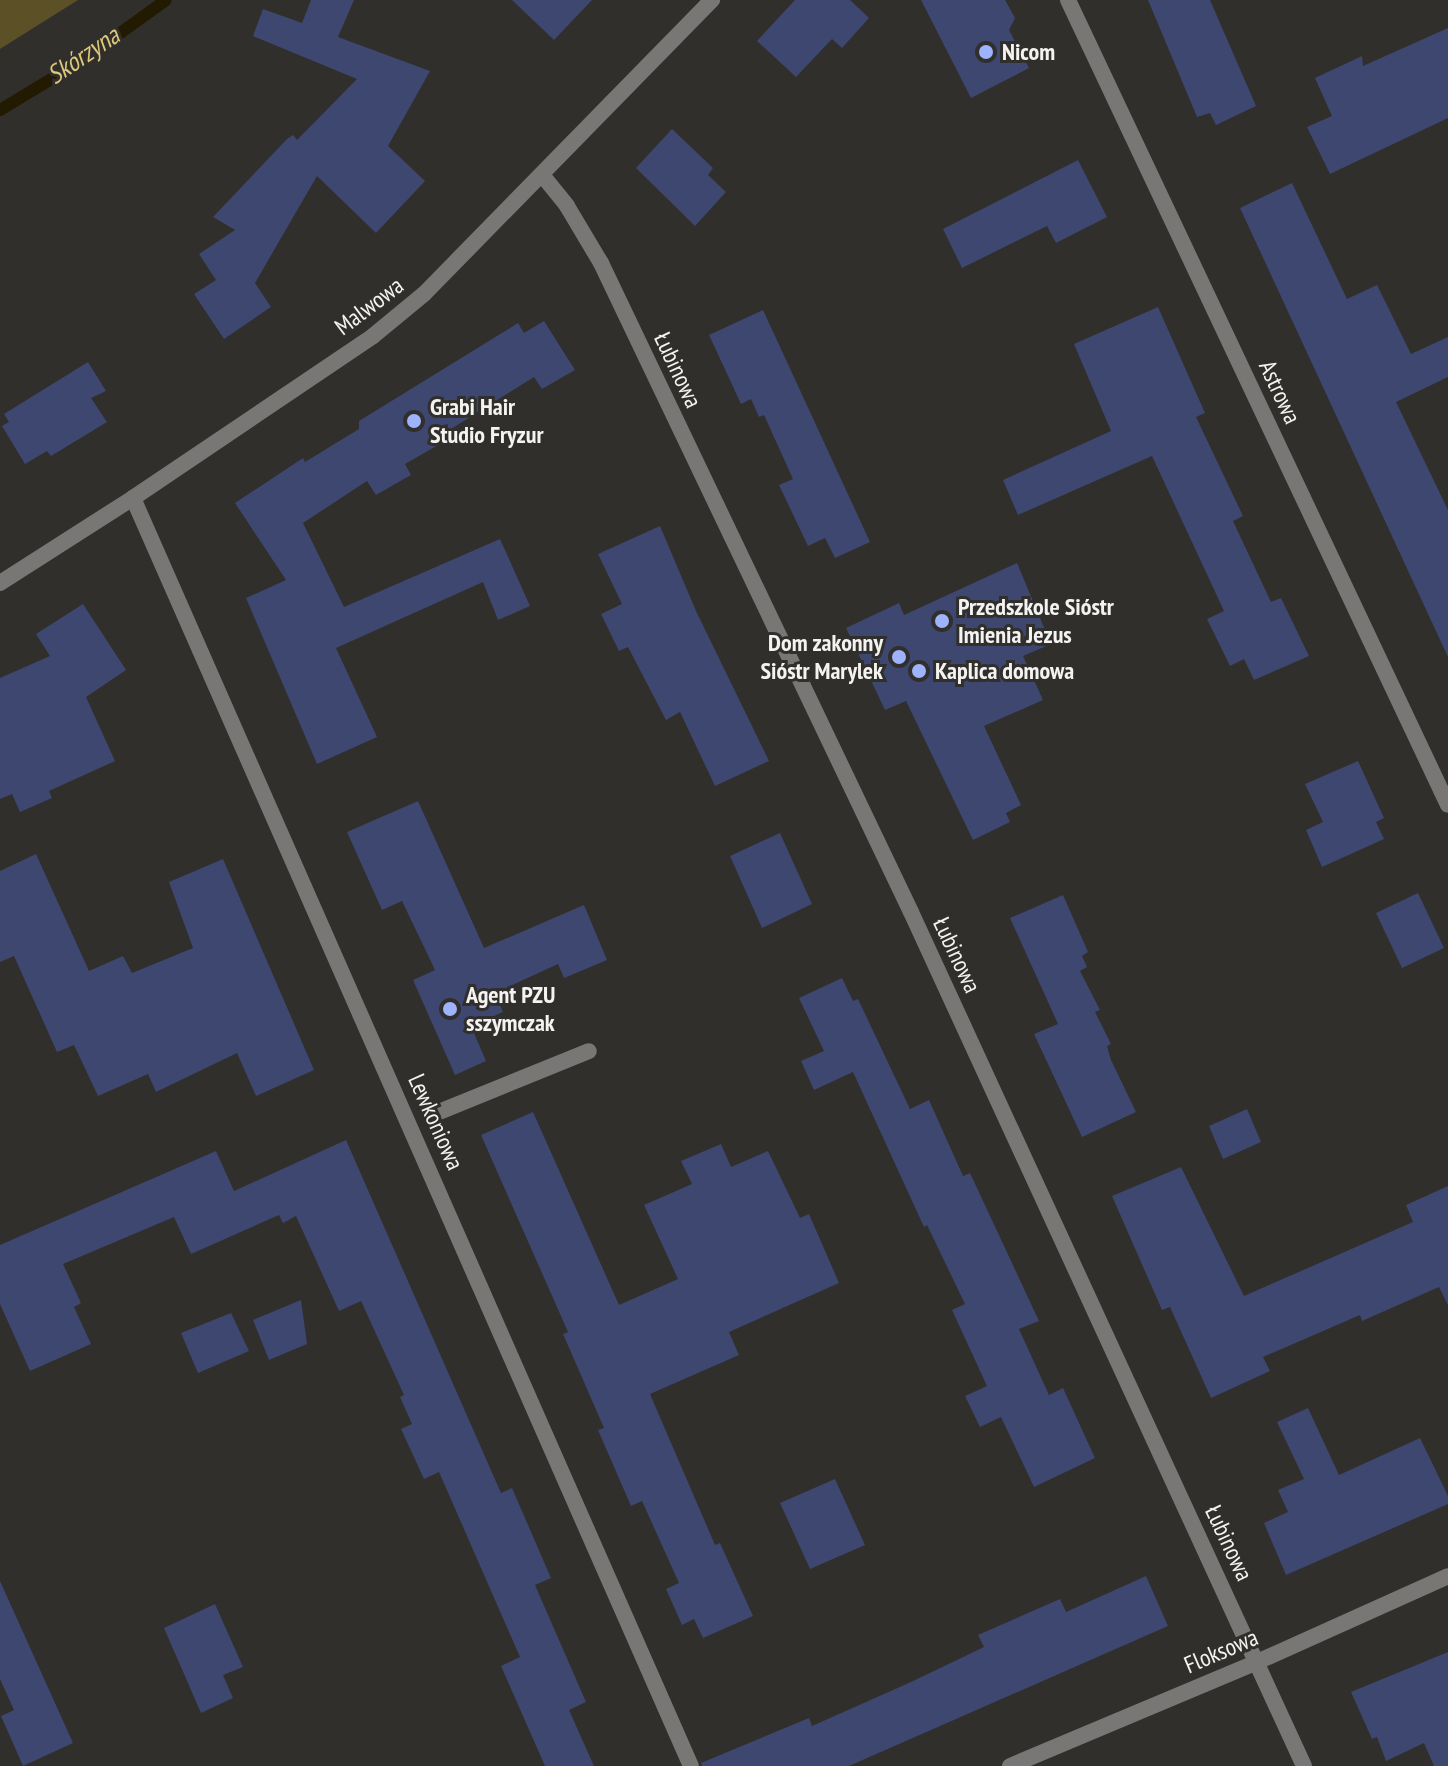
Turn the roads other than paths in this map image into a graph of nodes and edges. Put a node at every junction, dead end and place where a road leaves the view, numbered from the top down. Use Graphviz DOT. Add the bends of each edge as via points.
graph roads {
  1 [pos="712,0"];
  2 [pos="1068,0"];
  3 [pos="543,176"];
  4 [pos="133,498"];
  5 [pos="0,583"];
  6 [pos="1448,805"];
  7 [pos="589,1051"];
  8 [pos="434,1114"];
  9 [pos="1448,1576"];
  10 [pos="1257,1662"];
  11 [pos="691,1766"];
  12 [pos="1010,1766"];
  13 [pos="1304,1766"];
  1 -- 3 [label="street, Malwowa"];
  2 -- 6 [label="street, Astrowa"];
  3 -- 4 [label="street, Malwowa" via="424,294 373,336"];
  3 -- 10 [label="street, Łubinowa" via="601,263 911,912"];
  4 -- 5 [label="street, Malwowa"];
  4 -- 11 [label="street, Lewkoniowa"];
  7 -- 8 [label="street"];
  9 -- 10 [label="street, Floksowa"];
  10 -- 12 [label="street, Floksowa"];
  10 -- 13 [label="street, Łubinowa"];
}
